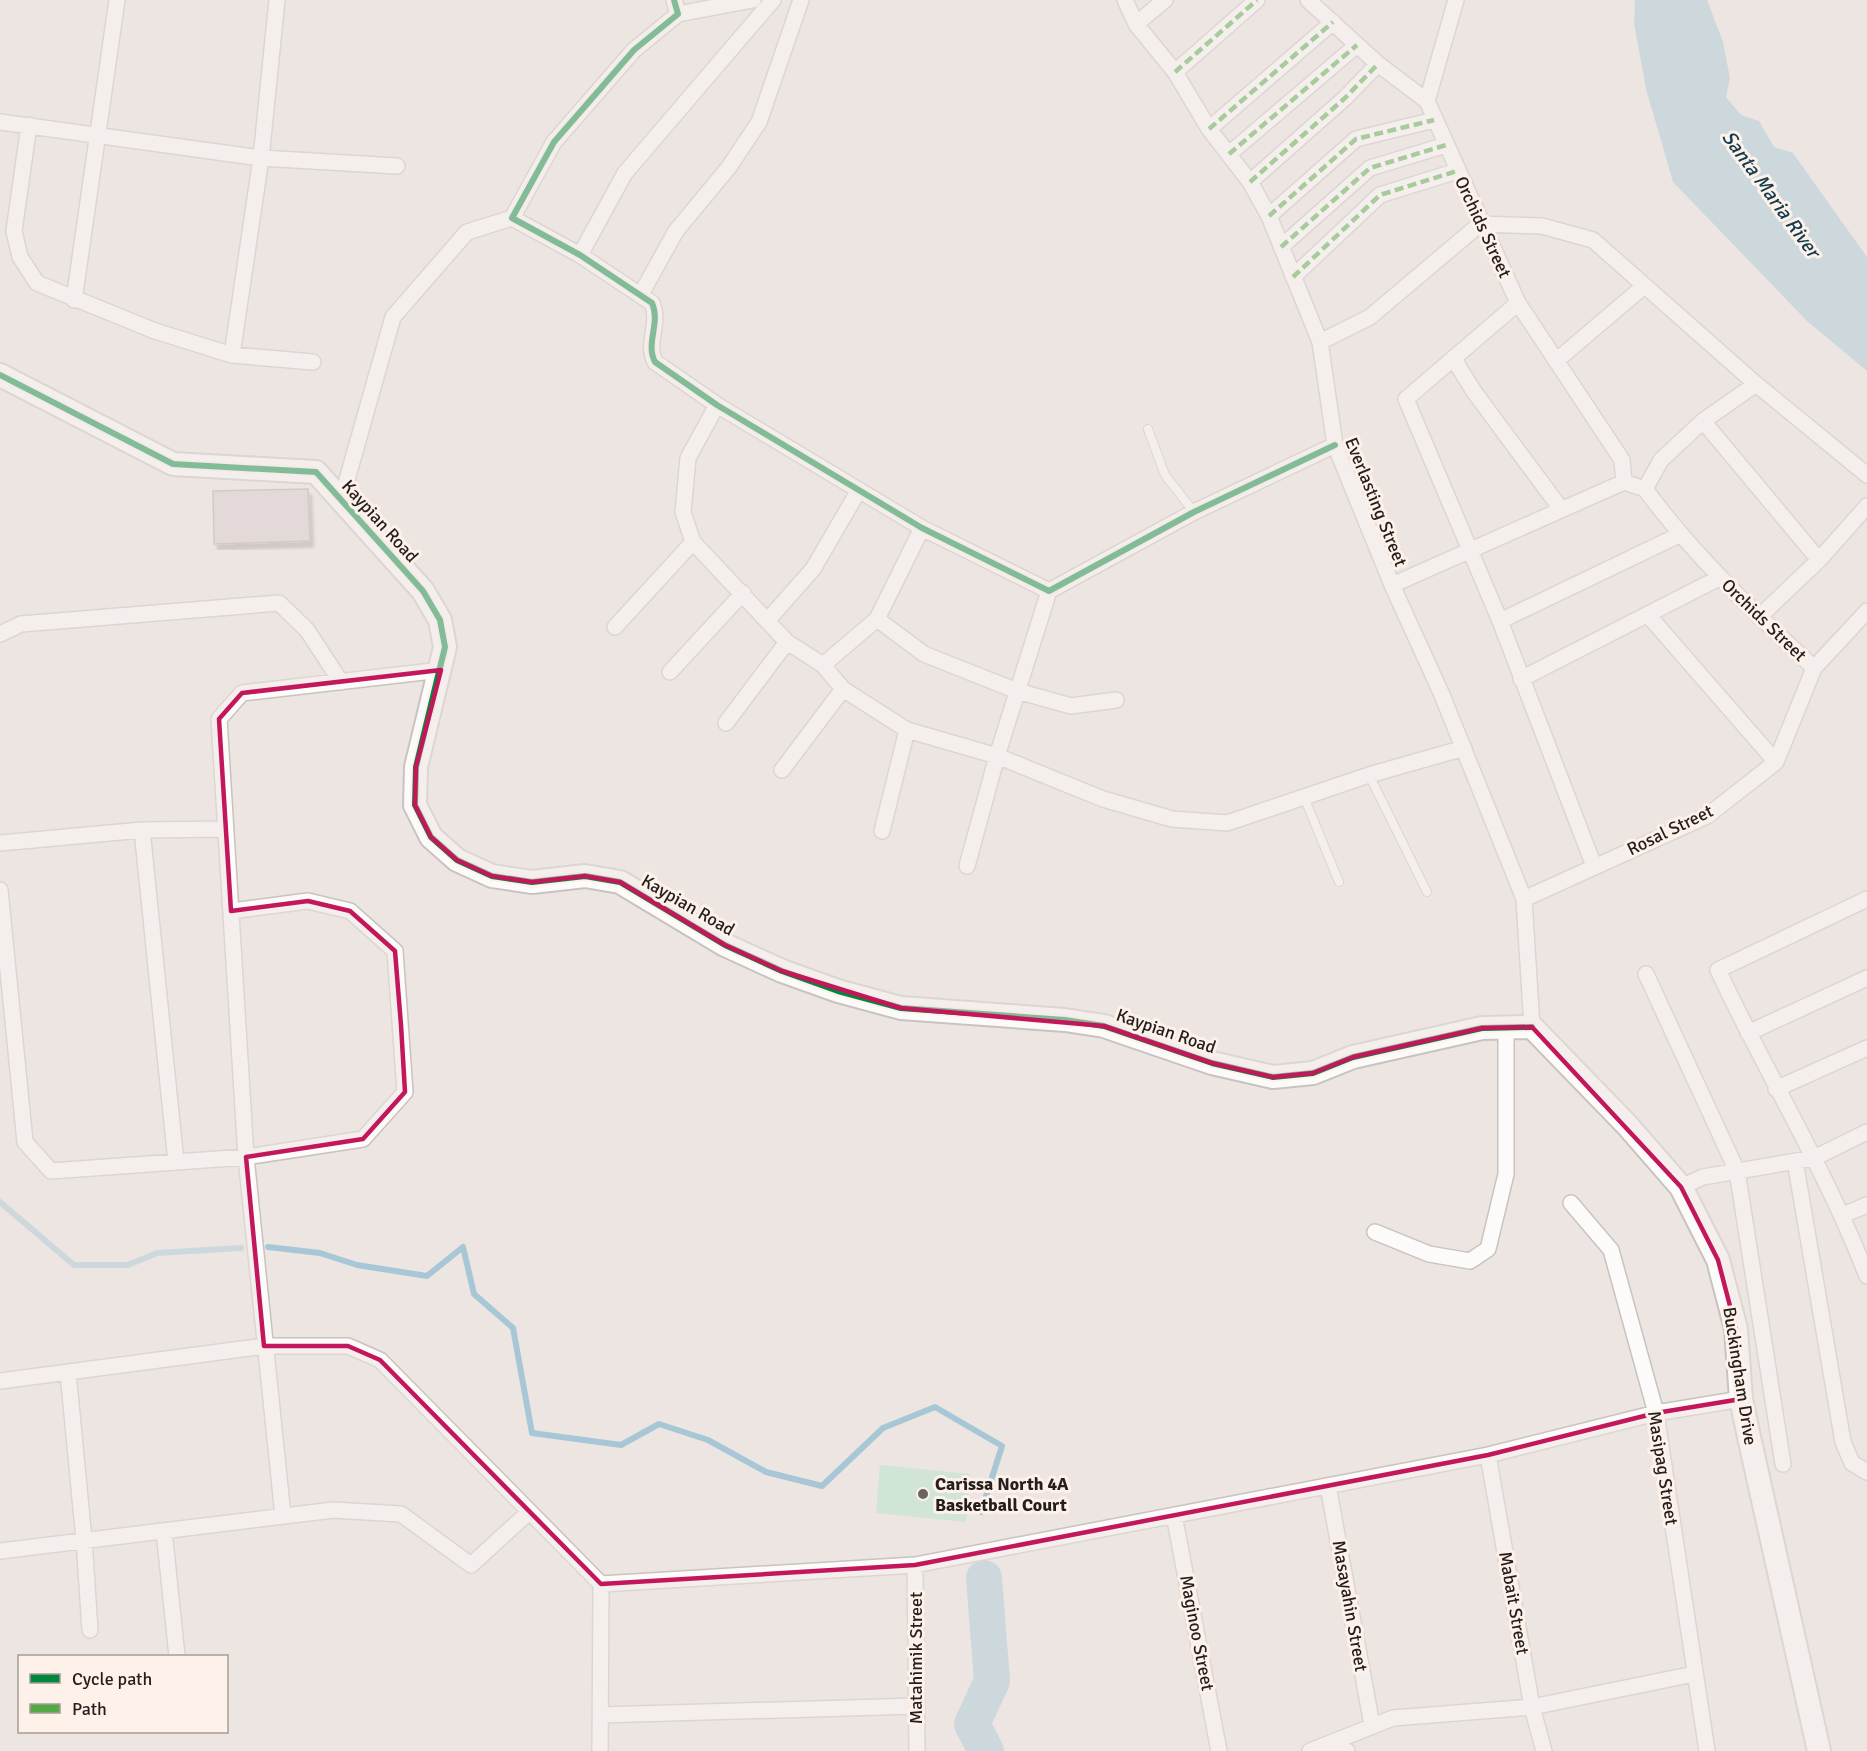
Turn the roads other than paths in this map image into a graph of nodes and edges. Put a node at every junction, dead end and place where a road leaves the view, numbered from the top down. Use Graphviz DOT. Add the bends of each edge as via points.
graph roads {
  1 [pos="117,0"];
  2 [pos="277,0"];
  3 [pos="753,0"];
  4 [pos="773,0"];
  5 [pos="801,0"];
  6 [pos="1125,0"];
  7 [pos="1165,0"];
  8 [pos="1257,0"];
  9 [pos="1308,0"];
  10 [pos="1456,0"];
  11 [pos="676,7"];
  12 [pos="1333,22"];
  13 [pos="1136,24"];
  14 [pos="1357,45"];
  15 [pos="1378,64"];
  16 [pos="1175,72"];
  17 [pos="1427,101"];
  18 [pos="1434,120"];
  19 [pos="0,122"];
  20 [pos="29,125"];
  21 [pos="1209,129"];
  22 [pos="97,133"];
  23 [pos="1446,145"];
  24 [pos="1229,154"];
  25 [pos="261,158"];
  26 [pos="397,166"];
  27 [pos="1457,171"];
  28 [pos="1250,182"];
  29 [pos="1269,216"];
  30 [pos="512,218"];
  31 [pos="1480,224"];
  32 [pos="1281,247"];
  33 [pos="580,255"];
  34 [pos="1293,277"];
  35 [pos="1643,287"];
  36 [pos="642,294"];
  37 [pos="74,300"];
  38 [pos="1518,303"];
  39 [pos="1320,342"];
  40 [pos="232,355"];
  41 [pos="1453,358"];
  42 [pos="1556,361"];
  43 [pos="313,362"];
  44 [pos="0,375"];
  45 [pos="1756,384"];
  46 [pos="717,405"];
  47 [pos="1702,421"];
  48 [pos="1148,429"];
  49 [pos="1335,445"];
  50 [pos="1867,475"];
  51 [pos="1624,482"];
  52 [pos="1645,489"];
  53 [pos="859,490"];
  54 [pos="341,501"];
  55 [pos="1867,506"];
  56 [pos="1561,509"];
  57 [pos="1194,512"];
  58 [pos="922,528"];
  59 [pos="1679,535"];
  60 [pos="693,542"];
  61 [pos="1470,551"];
  62 [pos="1819,560"];
  63 [pos="1719,578"];
  64 [pos="1392,585"];
  65 [pos="1048,591"];
  66 [pos="742,593"];
  67 [pos="1867,611"];
  68 [pos="1648,615"];
  69 [pos="1759,617"];
  70 [pos="877,619"];
  71 [pos="767,621"];
  72 [pos="1500,621"];
  73 [pos="615,627"];
  74 [pos="0,633"];
  75 [pos="787,642"];
  76 [pos="823,665"];
  77 [pos="1814,668"];
  78 [pos="441,670"];
  79 [pos="670,672"];
  80 [pos="1521,679"];
  81 [pos="341,682"];
  82 [pos="843,689"];
  83 [pos="1017,691"];
  84 [pos="1116,700"];
  85 [pos="726,723"];
  86 [pos="907,730"];
  87 [pos="1464,748"];
  88 [pos="997,756"];
  89 [pos="1776,762"];
  90 [pos="782,770"];
  91 [pos="1369,775"];
  92 [pos="1304,797"];
  93 [pos="225,829"];
  94 [pos="142,830"];
  95 [pos="882,831"];
  96 [pos="0,843"];
  97 [pos="967,866"];
  98 [pos="1594,866"];
  99 [pos="1339,882"];
  100 [pos="0,890"];
  101 [pos="1428,892"];
  102 [pos="1524,899"];
  103 [pos="1867,899"];
  104 [pos="231,911"];
  105 [pos="1646,974"];
  106 [pos="1867,978"];
  107 [pos="1506,1027"];
  108 [pos="1532,1027"];
  109 [pos="1748,1033"];
  110 [pos="1867,1048"];
  111 [pos="1776,1089"];
  112 [pos="1867,1132"];
  113 [pos="246,1157"];
  114 [pos="1814,1158"];
  115 [pos="1795,1161"];
  116 [pos="176,1162"];
  117 [pos="1737,1171"];
  118 [pos="1681,1187"];
  119 [pos="1571,1203"];
  120 [pos="1867,1205"];
  121 [pos="1843,1215"];
  122 [pos="1375,1232"];
  123 [pos="1867,1276"];
  124 [pos="264,1346"];
  125 [pos="68,1372"];
  126 [pos="0,1381"];
  127 [pos="1741,1399"];
  128 [pos="1656,1413"];
  129 [pos="1488,1455"];
  130 [pos="1783,1464"];
  131 [pos="1867,1472"];
  132 [pos="1328,1486"];
  133 [pos="530,1512"];
  134 [pos="1174,1515"];
  135 [pos="283,1516"];
  136 [pos="164,1531"];
  137 [pos="84,1540"];
  138 [pos="0,1551"];
  139 [pos="915,1565"];
  140 [pos="600,1584"];
  141 [pos="90,1630"];
  142 [pos="177,1655"];
  143 [pos="1694,1674"];
  144 [pos="916,1706"];
  145 [pos="1533,1707"];
  146 [pos="600,1715"];
  147 [pos="1372,1725"];
  148 [pos="1315,1749"];
  149 [pos="600,1751"];
  150 [pos="917,1751"];
  151 [pos="1219,1751"];
  152 [pos="1347,1751"];
  153 [pos="1544,1751"];
  154 [pos="1707,1751"];
  155 [pos="1820,1751"];
  1 -- 22 [label="street"];
  2 -- 25 [label="street"];
  3 -- 11 [label="street"];
  4 -- 33 [label="street" via="625,173"];
  5 -- 36 [label="street" via="759,122 729,167 676,231"];
  6 -- 13 [label="street, Everlasting Street"];
  7 -- 13 [label="street"];
  8 -- 16 [label="street"];
  9 -- 12 [label="street"];
  10 -- 17 [label="street"];
  11 -- 30 [label="street" via="554,142"];
  12 -- 14 [label="street"];
  12 -- 21 [label="street"];
  13 -- 16 [label="street, Everlasting Street"];
  14 -- 15 [label="street"];
  14 -- 24 [label="street"];
  15 -- 17 [label="street"];
  15 -- 28 [label="street"];
  16 -- 21 [label="street, Everlasting Street"];
  17 -- 18 [label="street, Orchids Street"];
  18 -- 23 [label="street, Orchids Street"];
  18 -- 29 [label="street" via="1356,139"];
  19 -- 20 [label="street"];
  20 -- 22 [label="street"];
  20 -- 37 [label="street" via="14,231 20,258 37,283"];
  21 -- 24 [label="street, Everlasting Street"];
  22 -- 25 [label="street"];
  22 -- 37 [label="street"];
  23 -- 27 [label="street, Orchids Street"];
  23 -- 32 [label="street" via="1370,168"];
  24 -- 28 [label="street, Everlasting Street"];
  25 -- 26 [label="street"];
  25 -- 40 [label="street"];
  27 -- 31 [label="street, Orchids Street"];
  27 -- 34 [label="street" via="1380,195"];
  28 -- 29 [label="street, Everlasting Street"];
  29 -- 32 [label="street, Everlasting Street"];
  30 -- 33 [label="street"];
  30 -- 54 [label="street" via="467,232 393,316"];
  31 -- 35 [label="street" via="1542,226 1593,240"];
  31 -- 38 [label="street, Orchids Street"];
  31 -- 39 [label="street" via="1370,317"];
  32 -- 34 [label="street, Everlasting Street"];
  33 -- 36 [label="street"];
  34 -- 39 [label="street, Everlasting Street"];
  35 -- 42 [label="street"];
  35 -- 45 [label="street"];
  36 -- 46 [label="street" via="656,312 650,353 655,362"];
  37 -- 40 [label="street" via="155,332"];
  38 -- 41 [label="street"];
  38 -- 42 [label="street, Orchids Street"];
  39 -- 49 [label="street, Everlasting Street"];
  40 -- 43 [label="street"];
  41 -- 56 [label="street"];
  41 -- 61 [label="street" via="1406,399"];
  42 -- 51 [label="street, Orchids Street" via="1622,460"];
  44 -- 54 [label="street, Kaypian Road" via="173,464 316,472"];
  45 -- 47 [label="street"];
  45 -- 50 [label="street"];
  46 -- 53 [label="street"];
  46 -- 60 [label="street" via="688,458 683,512"];
  47 -- 52 [label="street" via="1662,460"];
  47 -- 62 [label="street"];
  48 -- 57 [label="lane" via="1165,476"];
  49 -- 57 [label="street"];
  49 -- 64 [label="street, Everlasting Street"];
  51 -- 52 [label="street"];
  51 -- 56 [label="street"];
  52 -- 59 [label="street, Orchids Street"];
  53 -- 58 [label="street"];
  53 -- 71 [label="street" via="813,569"];
  54 -- 78 [label="street, Kaypian Road" via="423,591 440,620 446,647"];
  55 -- 62 [label="street"];
  56 -- 61 [label="street"];
  57 -- 65 [label="street"];
  58 -- 65 [label="street"];
  58 -- 70 [label="street"];
  59 -- 63 [label="street, Orchids Street"];
  59 -- 72 [label="street"];
  60 -- 66 [label="street"];
  60 -- 73 [label="street"];
  61 -- 64 [label="street"];
  61 -- 72 [label="street"];
  62 -- 69 [label="street"];
  63 -- 68 [label="street"];
  63 -- 69 [label="street, Orchids Street"];
  64 -- 87 [label="street, Everlasting Street"];
  65 -- 83 [label="street"];
  66 -- 71 [label="street"];
  66 -- 79 [label="street"];
  67 -- 77 [label="street, Rosal Street"];
  68 -- 80 [label="street"];
  68 -- 89 [label="street"];
  69 -- 77 [label="street, Orchids Street"];
  70 -- 76 [label="street"];
  70 -- 83 [label="street" via="924,654"];
  71 -- 75 [label="street"];
  72 -- 80 [label="street"];
  74 -- 81 [label="street" via="21,624 279,603 307,630"];
  75 -- 76 [label="street"];
  75 -- 85 [label="street"];
  76 -- 82 [label="street"];
  77 -- 89 [label="street, Rosal Street"];
  78 -- 81 [label="street"];
  78 -- 107 [label="street, Kaypian Road" via="416,767 415,806 430,837 457,860 492,876 532,882 585,876 620,882 725,945 838,991 901,1008 1104,1026 1212,1063 1273,1077 1313,1073 1353,1057 1472,1030"];
  80 -- 98 [label="street"];
  81 -- 93 [label="street" via="242,693 219,719"];
  82 -- 86 [label="street"];
  82 -- 90 [label="street"];
  83 -- 84 [label="street" via="1071,706"];
  83 -- 88 [label="street"];
  86 -- 88 [label="street"];
  86 -- 95 [label="street"];
  87 -- 91 [label="street"];
  87 -- 102 [label="street, Everlasting Street"];
  88 -- 92 [label="street" via="1103,799 1172,819 1227,823"];
  88 -- 97 [label="street"];
  89 -- 98 [label="street, Rosal Street" via="1707,816"];
  91 -- 92 [label="street"];
  91 -- 101 [label="lane"];
  92 -- 99 [label="lane"];
  93 -- 94 [label="street"];
  93 -- 104 [label="street"];
  94 -- 96 [label="street"];
  94 -- 116 [label="street"];
  98 -- 102 [label="street, Rosal Street"];
  100 -- 116 [label="street" via="25,1142 51,1171"];
  102 -- 108 [label="street, Everlasting Street"];
  103 -- 109 [label="street" via="1718,970"];
  104 -- 113 [label="street"];
  104 -- 113 [label="street" via="309,902 350,911 395,951 402,1036 405,1092 363,1139"];
  105 -- 117 [label="street"];
  106 -- 109 [label="street"];
  107 -- 108 [label="street, Kaypian Road"];
  107 -- 122 [label="street" via="1506,1174 1488,1249 1470,1261 1439,1256"];
  108 -- 118 [label="street, Buckingham Drive"];
  109 -- 111 [label="street"];
  110 -- 111 [label="street"];
  111 -- 114 [label="street"];
  112 -- 114 [label="street"];
  113 -- 116 [label="street"];
  113 -- 124 [label="street"];
  114 -- 115 [label="street"];
  114 -- 121 [label="street"];
  115 -- 117 [label="street"];
  115 -- 131 [label="street" via="1843,1442 1852,1463"];
  117 -- 118 [label="street" via="1704,1177"];
  117 -- 130 [label="street"];
  118 -- 127 [label="street, Buckingham Drive" via="1718,1260 1736,1329"];
  119 -- 128 [label="street, Masipag Street" via="1611,1250"];
  120 -- 121 [label="street"];
  121 -- 123 [label="street"];
  124 -- 125 [label="street"];
  124 -- 133 [label="street" via="348,1346 380,1360"];
  124 -- 135 [label="street"];
  125 -- 126 [label="street"];
  125 -- 137 [label="street"];
  127 -- 128 [label="street"];
  127 -- 155 [label="street, Buckingham Drive"];
  128 -- 129 [label="street"];
  128 -- 143 [label="street, Masipag Street"];
  129 -- 132 [label="street"];
  129 -- 145 [label="street, Mabait Street"];
  132 -- 134 [label="street"];
  132 -- 147 [label="street, Masayahin Street"];
  133 -- 135 [label="street" via="471,1565 401,1514 333,1510"];
  133 -- 140 [label="street"];
  134 -- 139 [label="street"];
  134 -- 151 [label="street, Maginoo Street"];
  135 -- 136 [label="street"];
  136 -- 137 [label="street"];
  136 -- 142 [label="street"];
  137 -- 138 [label="street"];
  137 -- 141 [label="street"];
  139 -- 140 [label="street"];
  139 -- 144 [label="street, Matahimik Street"];
  140 -- 146 [label="street"];
  143 -- 145 [label="street"];
  143 -- 154 [label="street, Masipag Street"];
  144 -- 146 [label="street"];
  144 -- 150 [label="street, Matahimik Street"];
  145 -- 147 [label="street" via="1393,1718"];
  145 -- 153 [label="street, Mabait Street"];
  146 -- 149 [label="street"];
  147 -- 148 [label="street"];
  148 -- 152 [label="street"];
}
